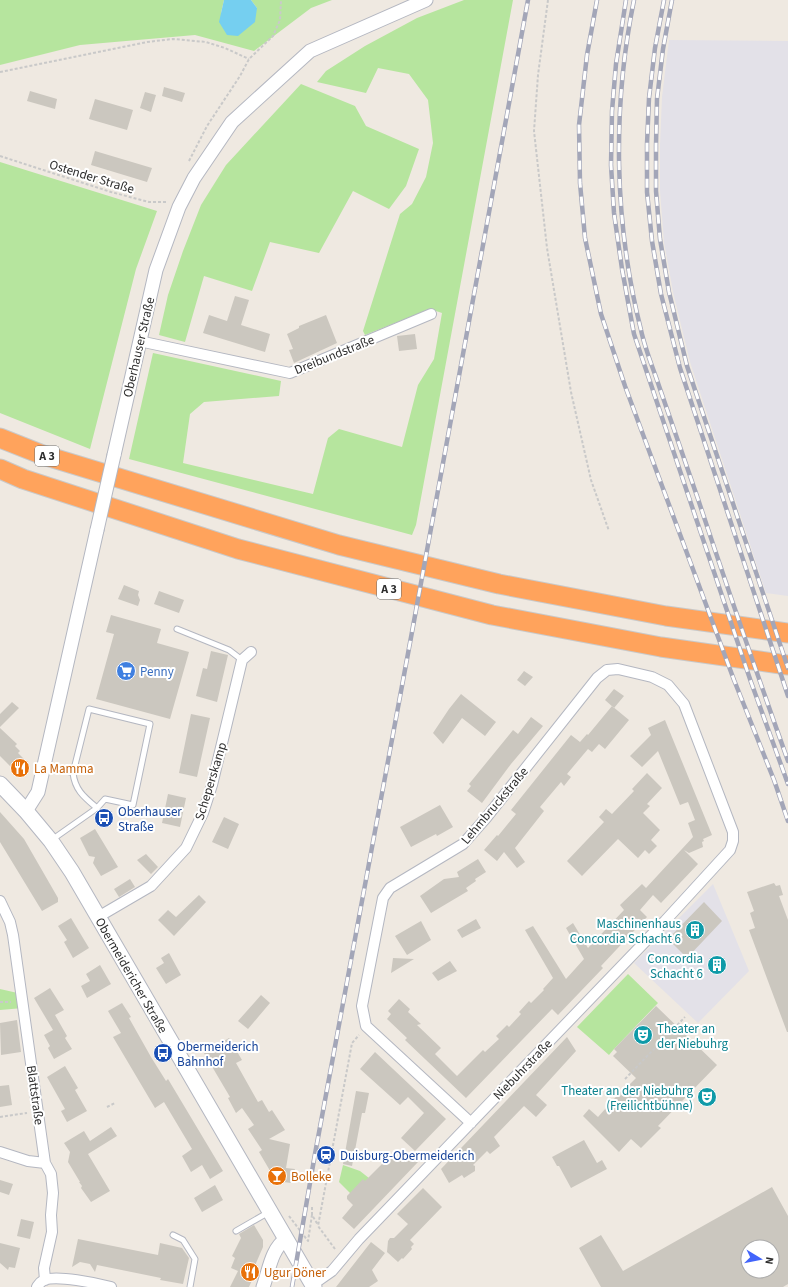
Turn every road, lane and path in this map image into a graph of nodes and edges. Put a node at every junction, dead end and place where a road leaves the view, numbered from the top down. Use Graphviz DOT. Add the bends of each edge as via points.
graph roads {
  1 [pos="281,0"];
  2 [pos="426,0"];
  3 [pos="548,0"];
  4 [pos="249,59"];
  5 [pos="0,72"];
  6 [pos="0,156"];
  7 [pos="194,178"];
  8 [pos="179,207"];
  9 [pos="431,314"];
  10 [pos="139,341"];
  11 [pos="0,438"];
  12 [pos="0,469"];
  13 [pos="609,531"];
  14 [pos="177,629"];
  15 [pos="788,633"];
  16 [pos="251,652"];
  17 [pos="242,660"];
  18 [pos="788,665"];
  19 [pos="44,765"];
  20 [pos="73,773"];
  21 [pos="0,784"];
  22 [pos="97,808"];
  23 [pos="26,811"];
  24 [pos="51,841"];
  25 [pos="730,850"];
  26 [pos="0,901"];
  27 [pos="98,917"];
  28 [pos="685,1017"];
  29 [pos="366,1026"];
  30 [pos="625,1080"];
  31 [pos="115,1103"];
  32 [pos="107,1107"];
  33 [pos="38,1112"];
  34 [pos="0,1117"];
  35 [pos="471,1123"];
  36 [pos="0,1152"];
  37 [pos="45,1163"];
  38 [pos="312,1207"];
  39 [pos="270,1211"];
  40 [pos="286,1212"];
  41 [pos="312,1216"];
  42 [pos="318,1226"];
  43 [pos="236,1230"];
  44 [pos="173,1235"];
  45 [pos="286,1239"];
  46 [pos="342,1259"];
  47 [pos="44,1280"];
  48 [pos="313,1286"];
  49 [pos="37,1287"];
  50 [pos="111,1287"];
  51 [pos="190,1287"];
  52 [pos="263,1287"];
  1 -- 4 [label="path" via="280,20 273,36"];
  2 -- 7 [label="street, Oberhauser Straße" via="310,50 232,122"];
  3 -- 13 [label="path" via="534,131 548,248 571,392 591,480"];
  4 -- 5 [label="path" via="206,42 173,39"];
  4 -- 7 [label="path" via="207,126 185,170"];
  6 -- 8 [label="path, Ostender Straße" via="111,192 149,202 169,202"];
  7 -- 8 [label="street, Oberhauser Straße"];
  8 -- 10 [label="street, Oberhauser Straße" via="156,270"];
  9 -- 10 [label="street, Dreibundstraße" via="290,373"];
  10 -- 19 [label="street, Oberhauser Straße, bridge"];
  11 -- 15 [label="highway, A 3" via="43,455 347,547 514,587 666,616"];
  12 -- 18 [label="highway, A 3" via="238,549 492,615 661,648"];
  14 -- 17 [label="lane" via="229,650"];
  16 -- 17 [label="street"];
  17 -- 27 [label="street, Scheperskamp" via="212,785 186,848 151,886"];
  19 -- 20 [label="lane"];
  19 -- 23 [label="street, Oberhauser Straße" via="38,792"];
  20 -- 22 [label="lane" via="74,782 83,796"];
  20 -- 22 [label="lane" via="89,709 150,724 133,805 105,799"];
  21 -- 23 [label="main road, Obermeidericher Straße"];
  22 -- 24 [label="lane"];
  23 -- 24 [label="main road, Obermeidericher Straße"];
  24 -- 27 [label="main road, Obermeidericher Straße"];
  25 -- 29 [label="street, Lehmbruckstraße" via="733,832 684,704 668,686 652,677 618,669 607,670 597,678 463,844 390,888 383,898 362,1006"];
  25 -- 35 [label="street, Niebuhrstraße"];
  26 -- 33 [label="street, Blattstraße" via="13,935"];
  27 -- 39 [label="main road, Obermeidericher Straße"];
  28 -- 30 [label="path"];
  29 -- 35 [label="street"];
  29 -- 42 [label="path" via="352,1043"];
  31 -- 32 [label="path"];
  33 -- 34 [label="path"];
  33 -- 37 [label="street, Blattstraße"];
  35 -- 46 [label="street, Niebuhrstraße"];
  36 -- 37 [label="street" via="28,1161"];
  37 -- 47 [label="street, Blattstraße" via="53,1193 52,1232"];
  38 -- 41 [label="path"];
  39 -- 43 [label="lane"];
  39 -- 45 [label="main road, Obermeidericher Straße"];
  40 -- 41 [label="path" via="308,1241"];
  41 -- 42 [label="path"];
  42 -- 46 [label="path"];
  44 -- 51 [label="lane" via="183,1240 195,1259"];
  45 -- 48 [label="main road, Obermeidericher Straße"];
  45 -- 52 [label="street" via="280,1242 273,1255"];
  46 -- 48 [label="street, Niebuhrstraße"];
  47 -- 49 [label="street"];
  47 -- 50 [label="street" via="61,1279"];
}
